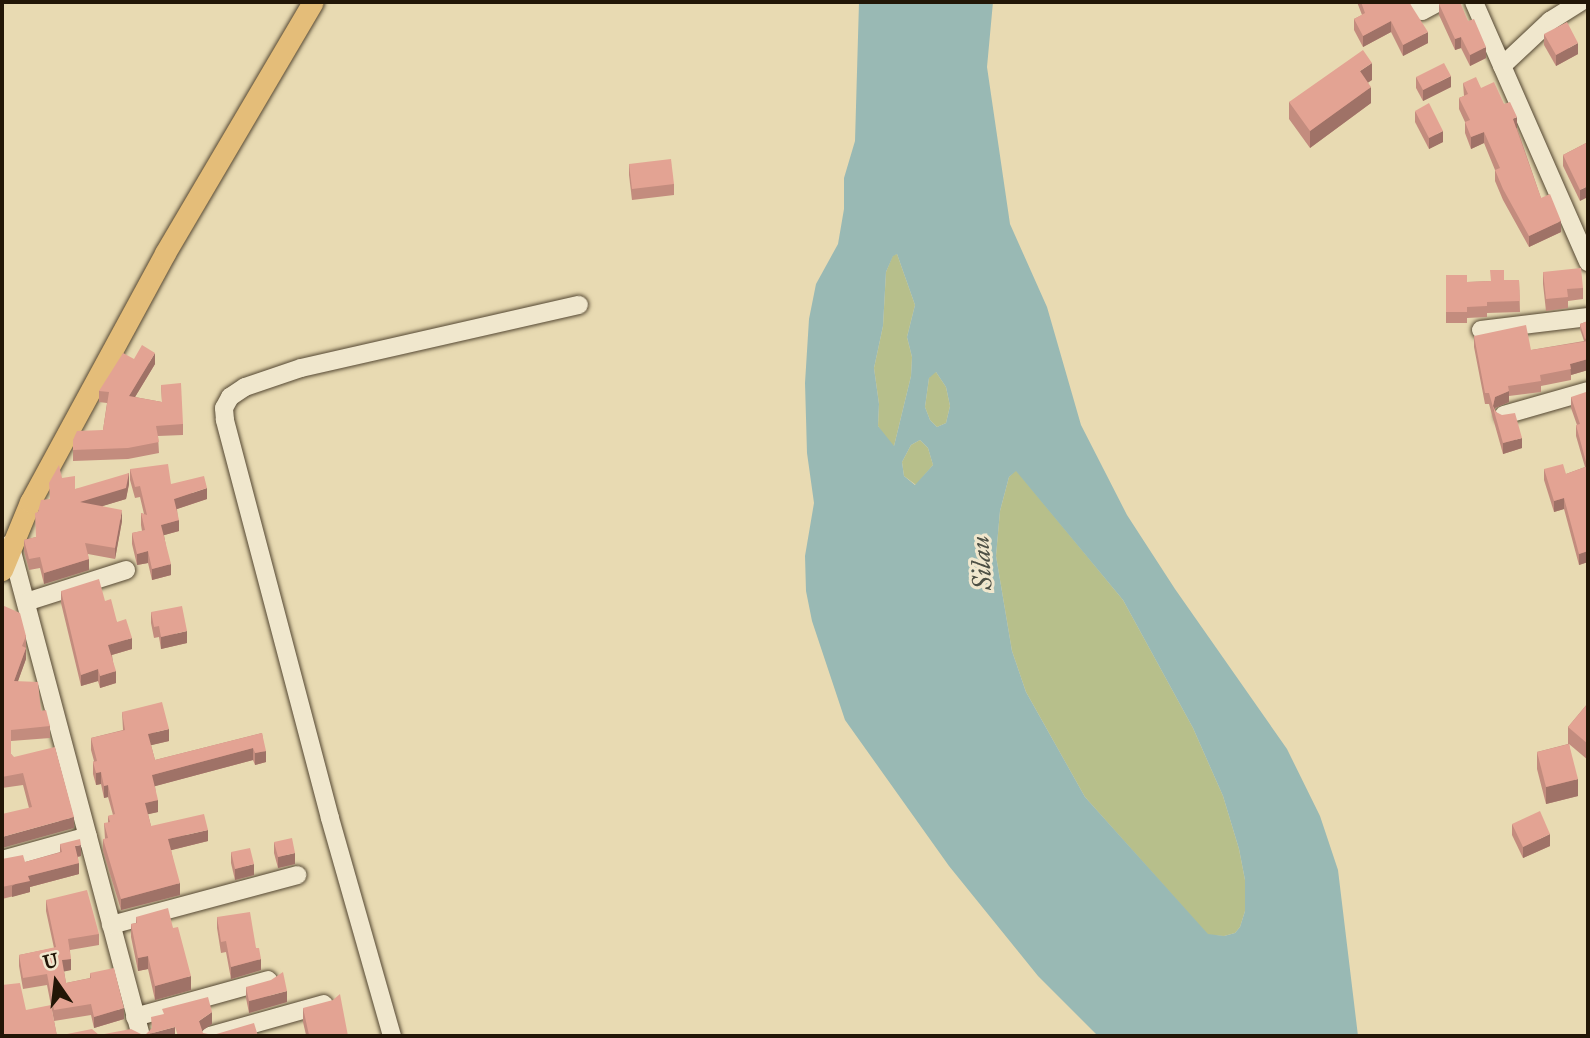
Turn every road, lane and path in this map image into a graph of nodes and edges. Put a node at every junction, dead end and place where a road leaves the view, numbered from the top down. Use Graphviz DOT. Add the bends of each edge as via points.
graph roads {
  1 [pos="313,2"];
  2 [pos="1415,2"];
  3 [pos="1439,2"];
  4 [pos="1474,2"];
  5 [pos="1580,2"];
  6 [pos="1502,66"];
  7 [pos="1588,260"];
  8 [pos="579,305"];
  9 [pos="1588,317"];
  10 [pos="1481,330"];
  11 [pos="1588,391"];
  12 [pos="1504,415"];
  13 [pos="10,544"];
  14 [pos="2,570"];
  15 [pos="126,570"];
  16 [pos="26,602"];
  17 [pos="88,836"];
  18 [pos="2,860"];
  19 [pos="297,875"];
  20 [pos="111,925"];
  21 [pos="268,981"];
  22 [pos="330,1002"];
  23 [pos="135,1028"];
  24 [pos="387,1035"];
  25 [pos="209,1036"];
  1 -- 13 [label="main road" via="165,253"];
  2 -- 3 [label="street" via="1422,11"];
  4 -- 6 [label="street"];
  5 -- 6 [label="street" via="1550,21"];
  6 -- 7 [label="street"];
  8 -- 24 [label="street" via="300,368 245,387 230,397 225,408"];
  9 -- 10 [label="street"];
  11 -- 12 [label="street"];
  13 -- 14 [label="main road"];
  13 -- 16 [label="street"];
  15 -- 16 [label="street"];
  16 -- 17 [label="street"];
  17 -- 18 [label="street"];
  17 -- 20 [label="street"];
  19 -- 20 [label="street"];
  20 -- 23 [label="street"];
  21 -- 23 [label="street"];
  22 -- 25 [label="street"];
}
